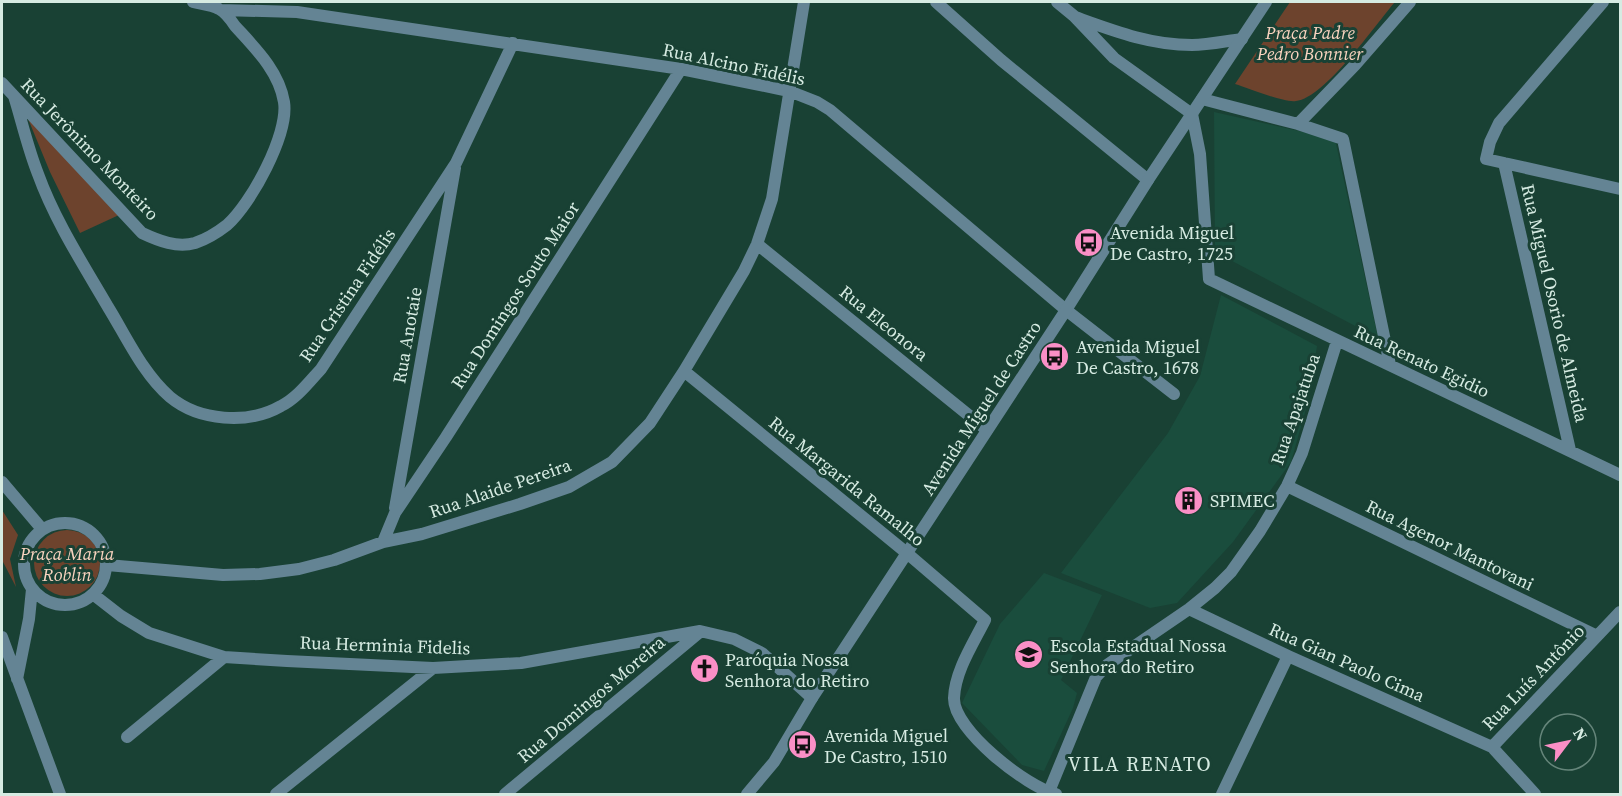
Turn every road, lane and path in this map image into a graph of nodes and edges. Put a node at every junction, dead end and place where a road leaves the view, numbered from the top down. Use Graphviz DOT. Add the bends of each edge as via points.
graph roads {
  1 [pos="193,2"];
  2 [pos="804,2"];
  3 [pos="936,2"];
  4 [pos="1057,2"];
  5 [pos="1266,2"];
  6 [pos="1410,2"];
  7 [pos="1603,2"];
  8 [pos="221,10"];
  9 [pos="1074,16"];
  10 [pos="1242,39"];
  11 [pos="513,43"];
  12 [pos="681,69"];
  13 [pos="2,83"];
  14 [pos="789,91"];
  15 [pos="14,96"];
  16 [pos="1202,99"];
  17 [pos="1192,114"];
  18 [pos="1298,124"];
  19 [pos="456,163"];
  20 [pos="1504,163"];
  21 [pos="1148,180"];
  22 [pos="1620,189"];
  23 [pos="758,244"];
  24 [pos="1066,310"];
  25 [pos="1337,341"];
  26 [pos="1390,365"];
  27 [pos="684,371"];
  28 [pos="1174,394"];
  29 [pos="987,430"];
  30 [pos="1570,450"];
  31 [pos="1620,475"];
  32 [pos="2,482"];
  33 [pos="1287,486"];
  34 [pos="395,513"];
  35 [pos="42,529"];
  36 [pos="383,542"];
  37 [pos="908,554"];
  38 [pos="107,565"];
  39 [pos="32,589"];
  40 [pos="93,595"];
  41 [pos="1189,609"];
  42 [pos="1620,612"];
  43 [pos="700,631"];
  44 [pos="1598,636"];
  45 [pos="2,637"];
  46 [pos="1288,656"];
  47 [pos="224,657"];
  48 [pos="433,669"];
  49 [pos="17,680"];
  50 [pos="812,698"];
  51 [pos="127,736"];
  52 [pos="1492,747"];
  53 [pos="1051,794"];
  54 [pos="60,795"];
  55 [pos="276,795"];
  56 [pos="505,795"];
  57 [pos="747,795"];
  58 [pos="1222,795"];
  59 [pos="1535,795"];
  1 -- 8 [label="street"];
  2 -- 14 [label="street, Rua Alaide Pereira"];
  3 -- 21 [label="street"];
  4 -- 9 [label="street"];
  5 -- 10 [label="street, Avenida Miguel de Castro"];
  6 -- 18 [label="street"];
  7 -- 20 [label="street" via="1499,123 1486,159"];
  8 -- 11 [label="street, Rua Alcino Fidélis" via="297,12"];
  8 -- 15 [label="street, Rua Jerônimo Monteiro" via="264,58 278,81 284,103 281,132 268,165 240,210 220,230 195,243 180,245 142,233"];
  9 -- 10 [label="street" via="1156,43 1194,45"];
  9 -- 17 [label="street" via="1114,58"];
  10 -- 16 [label="street, Avenida Miguel de Castro"];
  11 -- 12 [label="street, Rua Alcino Fidélis"];
  11 -- 19 [label="street, Rua Cristina Fidélis"];
  12 -- 14 [label="street, Rua Alcino Fidélis"];
  12 -- 34 [label="street, Rua Domingos Souto Maior"];
  13 -- 15 [label="street, Rua Jerônimo Monteiro"];
  14 -- 23 [label="street, Rua Alaide Pereira" via="772,199"];
  14 -- 24 [label="street, Rua Alcino Fidélis" via="830,110"];
  15 -- 19 [label="street, Rua Cristina Fidélis" via="38,174 55,213 147,371 169,396 192,411 215,417 250,417 281,407 302,390 321,369"];
  16 -- 17 [label="street, Avenida Miguel de Castro"];
  16 -- 18 [label="street"];
  17 -- 21 [label="street, Avenida Miguel de Castro"];
  17 -- 25 [label="street, Rua Renato Egidio" via="1200,154 1209,279"];
  18 -- 26 [label="street" via="1343,139"];
  19 -- 34 [label="street, Rua Anotaie"];
  20 -- 22 [label="street"];
  20 -- 30 [label="street, Rua Miguel Osorio de Almeida"];
  21 -- 24 [label="street, Avenida Miguel de Castro"];
  23 -- 27 [label="street, Rua Alaide Pereira"];
  23 -- 29 [label="street, Rua Eleonora"];
  24 -- 28 [label="street, Rua Alcino Fidélis"];
  24 -- 29 [label="street, Avenida Miguel de Castro"];
  25 -- 26 [label="street, Rua Renato Egidio"];
  25 -- 33 [label="street, Rua Apajatuba" via="1302,453"];
  26 -- 30 [label="street, Rua Renato Egidio"];
  27 -- 36 [label="street, Rua Alaide Pereira" via="650,423 612,462 594,473 569,487 520,504"];
  27 -- 37 [label="street, Rua Margarida Ramalho"];
  29 -- 37 [label="street, Avenida Miguel de Castro"];
  30 -- 31 [label="street, Rua Renato Egidio"];
  32 -- 35 [label="street"];
  33 -- 41 [label="street, Rua Apajatuba" via="1231,572"];
  33 -- 44 [label="street, Rua Agenor Mantovani"];
  34 -- 36 [label="street, Rua Domingos Souto Maior"];
  35 -- 38 [label="street" via="68,522 82,526 102,544"];
  35 -- 39 [label="street" via="29,544 24,563"];
  36 -- 38 [label="street, Rua Alaide Pereira" via="334,560 260,574"];
  37 -- 50 [label="street, Avenida Miguel de Castro"];
  37 -- 53 [label="street, Rua Margarida Ramalho" via="985,620 955,689 958,716 1000,761"];
  38 -- 40 [label="street" via="102,584"];
  39 -- 40 [label="street" via="48,601 68,606"];
  39 -- 49 [label="street"];
  40 -- 47 [label="street, Rua Herminia Fidelis" via="149,633"];
  41 -- 46 [label="street, Rua Gian Paolo Cima"];
  41 -- 53 [label="street, Rua Apajatuba" via="1107,665 1096,677"];
  42 -- 44 [label="street, Rua Luís Antônio"];
  43 -- 48 [label="street, Rua Herminia Fidelis" via="521,663"];
  43 -- 50 [label="street, Rua Herminia Fidelis" via="734,639 762,653"];
  43 -- 56 [label="street, Rua Domingos Moreira"];
  44 -- 52 [label="street, Rua Luís Antônio"];
  45 -- 49 [label="street"];
  46 -- 52 [label="street, Rua Gian Paolo Cima"];
  46 -- 58 [label="street"];
  47 -- 48 [label="street, Rua Herminia Fidelis"];
  47 -- 51 [label="street"];
  48 -- 55 [label="street"];
  49 -- 54 [label="street"];
  50 -- 57 [label="street, Avenida Miguel de Castro" via="774,762"];
  52 -- 59 [label="street, Rua Luís Antônio"];
}
